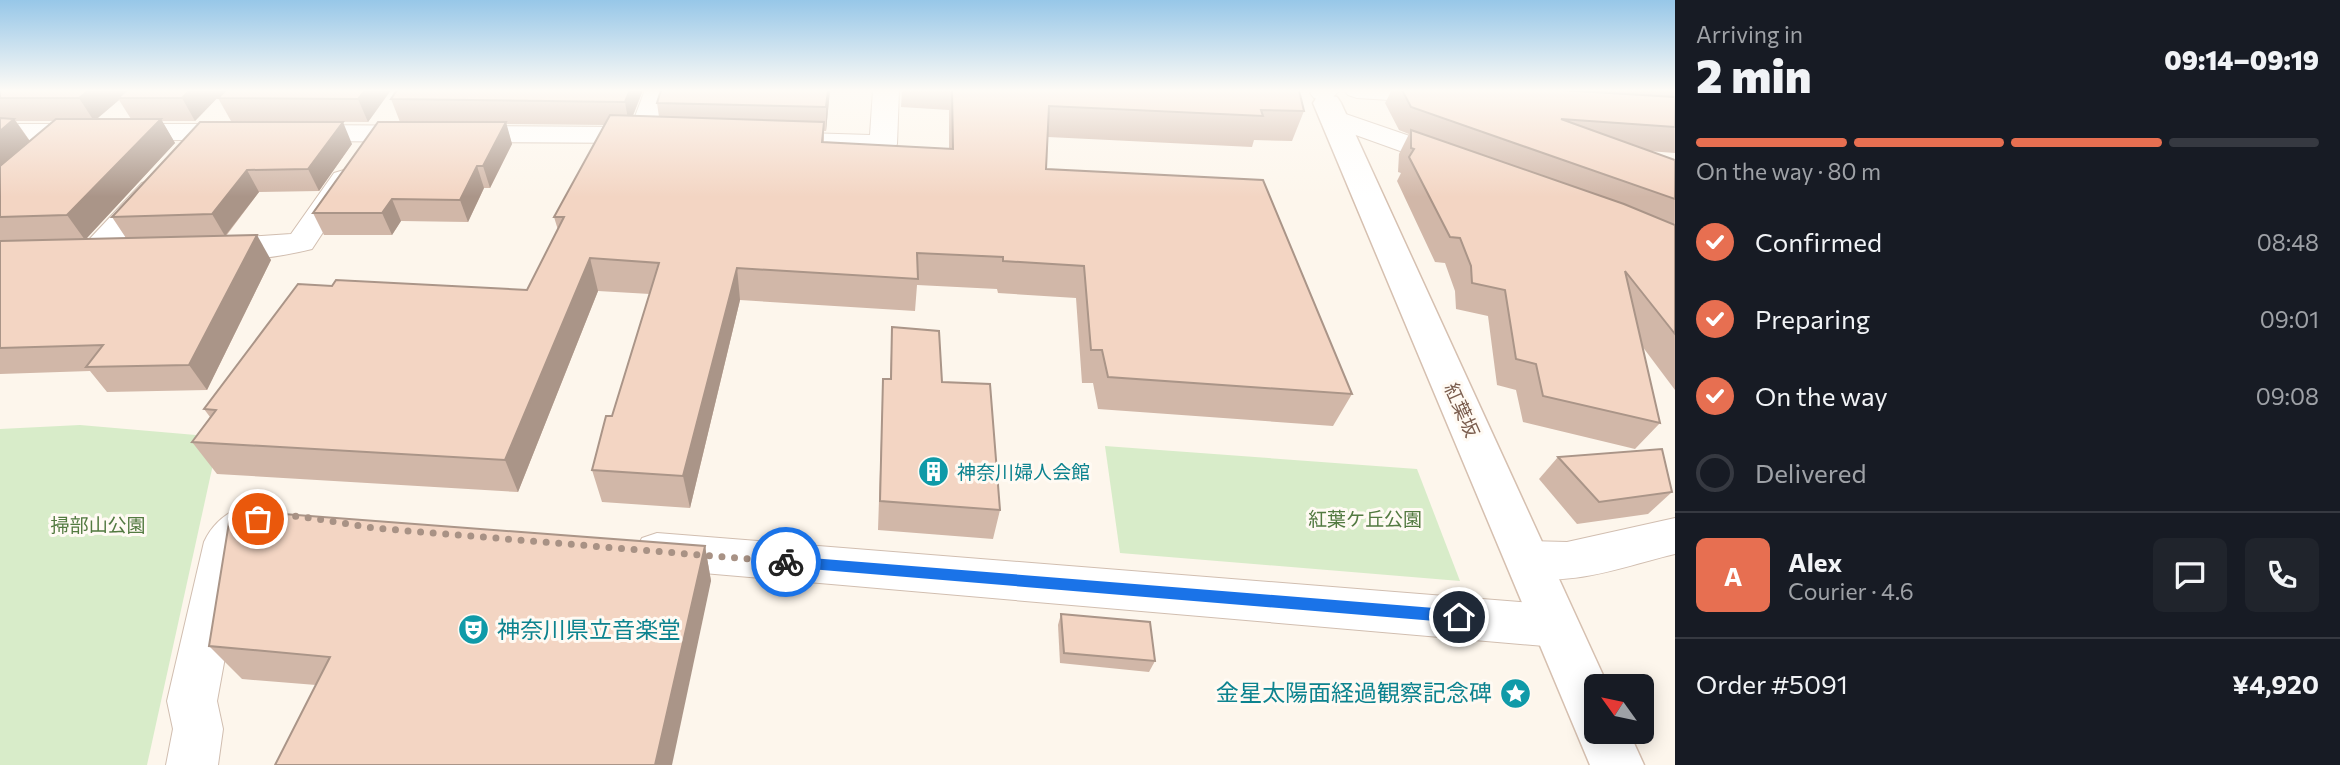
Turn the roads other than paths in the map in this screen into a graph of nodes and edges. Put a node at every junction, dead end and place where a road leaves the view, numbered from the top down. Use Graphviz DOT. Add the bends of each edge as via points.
graph roads {
  1 [pos="109,126"];
  2 [pos="209,126"];
  3 [pos="316,126"];
  4 [pos="380,126"];
  5 [pos="463,126"];
  6 [pos="645,126"];
  7 [pos="884,126"];
  8 [pos="1345,126"];
  9 [pos="1391,126"];
  10 [pos="0,132"];
  11 [pos="64,132"];
  12 [pos="102,132"];
  13 [pos="203,132"];
  14 [pos="642,134"];
  15 [pos="682,136"];
  16 [pos="749,139"];
  17 [pos="37,156"];
  18 [pos="1480,171"];
  19 [pos="191,250"];
  20 [pos="139,251"];
  21 [pos="311,518"];
  22 [pos="1675,536"];
  23 [pos="624,548"];
  24 [pos="1528,560"];
  25 [pos="1556,626"];
  26 [pos="1584,690"];
  27 [pos="1607,744"];
  28 [pos="192,765"];
  29 [pos="1617,765"];
  1 -- 12 [label="street"];
  2 -- 13 [label="street"];
  3 -- 13 [label="street"];
  4 -- 19 [label="street" via="301,242"];
  5 -- 14 [label="street"];
  6 -- 14 [label="street"];
  7 -- 16 [label="street" via="883,144"];
  8 -- 24 [label="street, 紅葉坂"];
  9 -- 18 [label="street"];
  10 -- 11 [label="street"];
  11 -- 12 [label="street"];
  11 -- 17 [label="street"];
  12 -- 13 [label="street"];
  13 -- 20 [label="street" via="80,253"];
  14 -- 15 [label="street"];
  21 -- 28 [label="street" via="258,519 233,531 225,542 192,701 198,729"];
  22 -- 24 [label="street" via="1567,561"];
  23 -- 25 [label="street"];
  24 -- 25 [label="street, 紅葉坂"];
  25 -- 26 [label="street, 紅葉坂"];
  27 -- 29 [label="street"];
}
